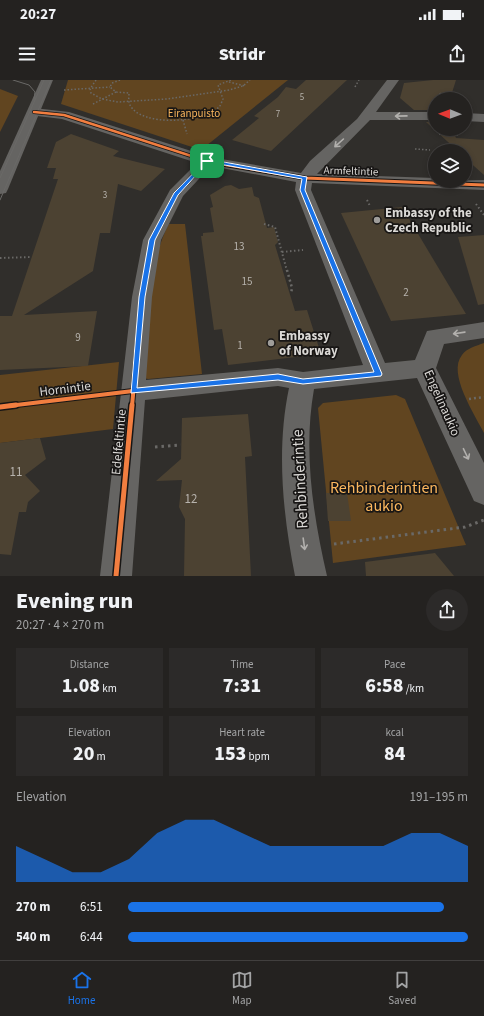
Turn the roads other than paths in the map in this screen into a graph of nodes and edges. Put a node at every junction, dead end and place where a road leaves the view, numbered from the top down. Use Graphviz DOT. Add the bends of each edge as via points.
graph roads {
  1 [pos="47,80"];
  2 [pos="393,80"];
  3 [pos="34,112"];
  4 [pos="368,116"];
  5 [pos="428,116"];
  6 [pos="472,117"];
  7 [pos="484,118"];
  8 [pos="207,161"];
  9 [pos="305,178"];
  10 [pos="484,185"];
  11 [pos="0,189"];
  12 [pos="484,330"];
  13 [pos="424,368"];
  14 [pos="378,374"];
  15 [pos="303,381"];
  16 [pos="133,391"];
  17 [pos="484,492"];
  18 [pos="116,576"];
  19 [pos="310,576"];
  1 -- 3 [label="street"];
  2 -- 4 [label="street"];
  3 -- 8 [label="street, Armfeltintie" via="64,115"];
  3 -- 11 [label="street"];
  5 -- 4 [label="street, one-way"];
  4 -- 9 [label="street, one-way" via="319,161"];
  6 -- 7 [label="street"];
  8 -- 9 [label="street, Armfeltintie"];
  8 -- 16 [label="street, Edelfeltintie" via="176,194 152,240 142,297"];
  9 -- 10 [label="street, Armfeltintie"];
  9 -- 14 [label="street" via="303,190"];
  12 -- 13 [label="street, Engelinaukio, one-way" via="435,336"];
  13 -- 14 [label="street"];
  13 -- 17 [label="street, Engelinaukio, one-way"];
  14 -- 15 [label="street"];
  15 -- 16 [label="street" via="278,377"];
  15 -- 19 [label="street, Rehbinderintie, one-way" via="297,407 297,452 304,547"];
  16 -- 18 [label="street, Edelfeltintie"];
}
